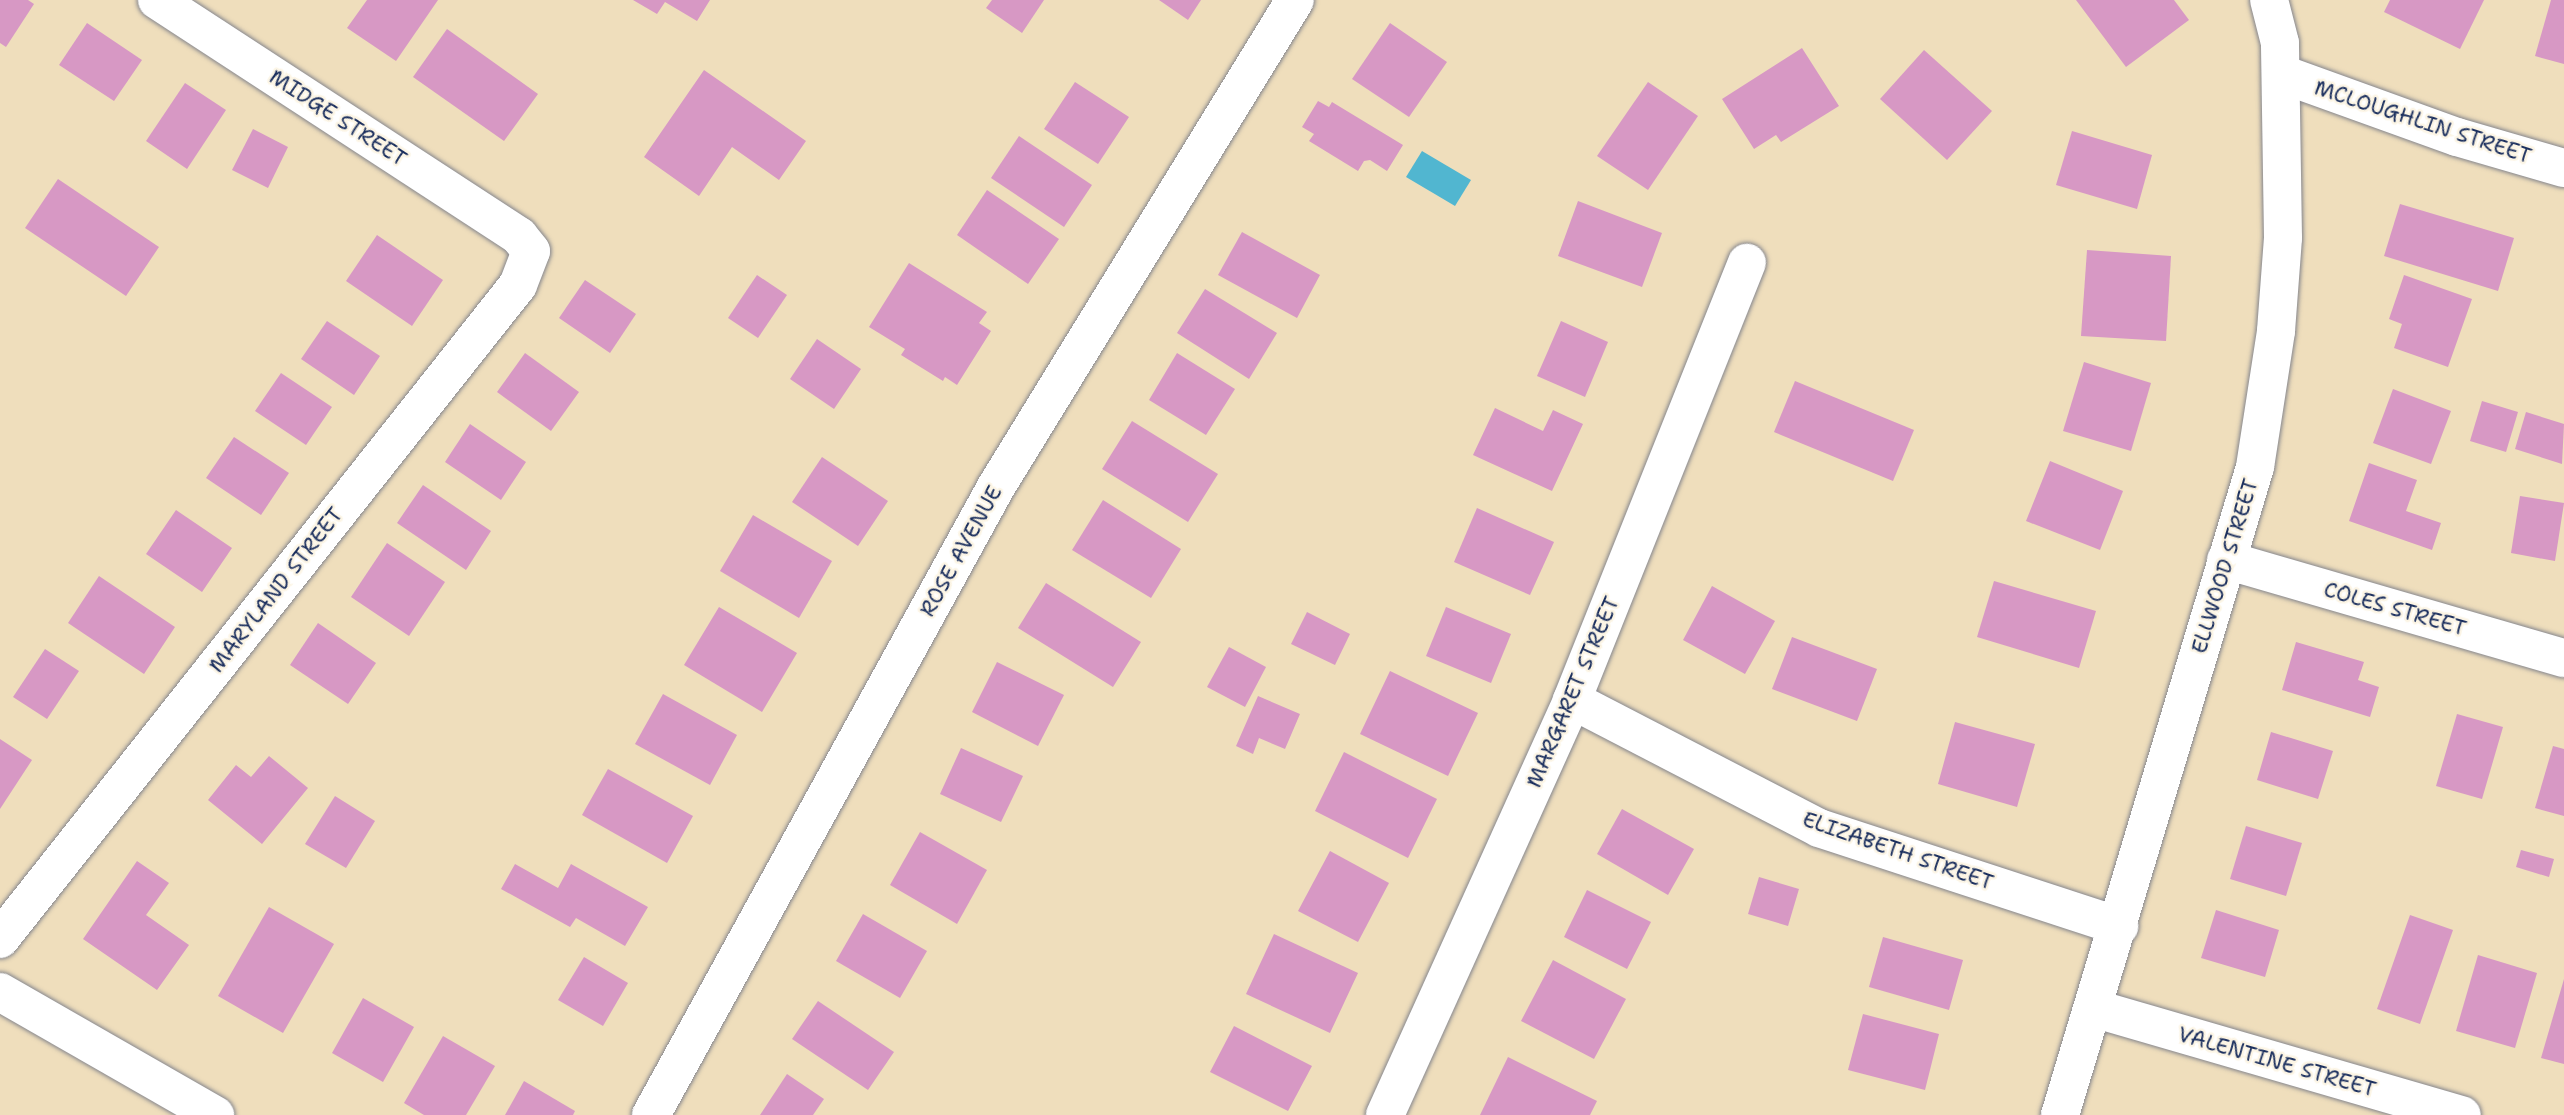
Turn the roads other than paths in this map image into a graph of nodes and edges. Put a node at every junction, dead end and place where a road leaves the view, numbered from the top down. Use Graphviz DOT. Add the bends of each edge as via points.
graph roads {
  1 [pos="157,0"];
  2 [pos="1295,0"];
  3 [pos="2269,0"];
  4 [pos="2282,74"];
  5 [pos="2564,168"];
  6 [pos="519,236"];
  7 [pos="1747,263"];
  8 [pos="2225,560"];
  9 [pos="2564,658"];
  10 [pos="1572,700"];
  11 [pos="2119,926"];
  12 [pos="0,939"];
  13 [pos="0,992"];
  14 [pos="2093,1008"];
  15 [pos="215,1115"];
  16 [pos="651,1115"];
  17 [pos="1385,1115"];
  18 [pos="2060,1115"];
  19 [pos="2462,1115"];
  1 -- 6 [label="street, MIDGE STREET"];
  2 -- 16 [label="street, ROSE AVENUE" via="996,487"];
  3 -- 4 [label="street, ELLWOOD STREET"];
  4 -- 5 [label="street, MCLOUGHLIN STREET" via="2457,137"];
  4 -- 8 [label="street, ELLWOOD STREET" via="2283,238 2276,331 2255,467"];
  6 -- 12 [label="street, MARYLAND STREET" via="531,251 518,285"];
  7 -- 10 [label="street, MARGARET STREET"];
  8 -- 9 [label="street, COLES STREET"];
  8 -- 11 [label="street, ELLWOOD STREET"];
  10 -- 11 [label="street, ELIZABETH STREET" via="1819,828"];
  10 -- 17 [label="street, MARGARET STREET"];
  11 -- 14 [label="street, ELLWOOD STREET"];
  13 -- 15 [label="street"];
  14 -- 18 [label="street, ELLWOOD STREET"];
  14 -- 19 [label="street, VALENTINE STREET"];
}
